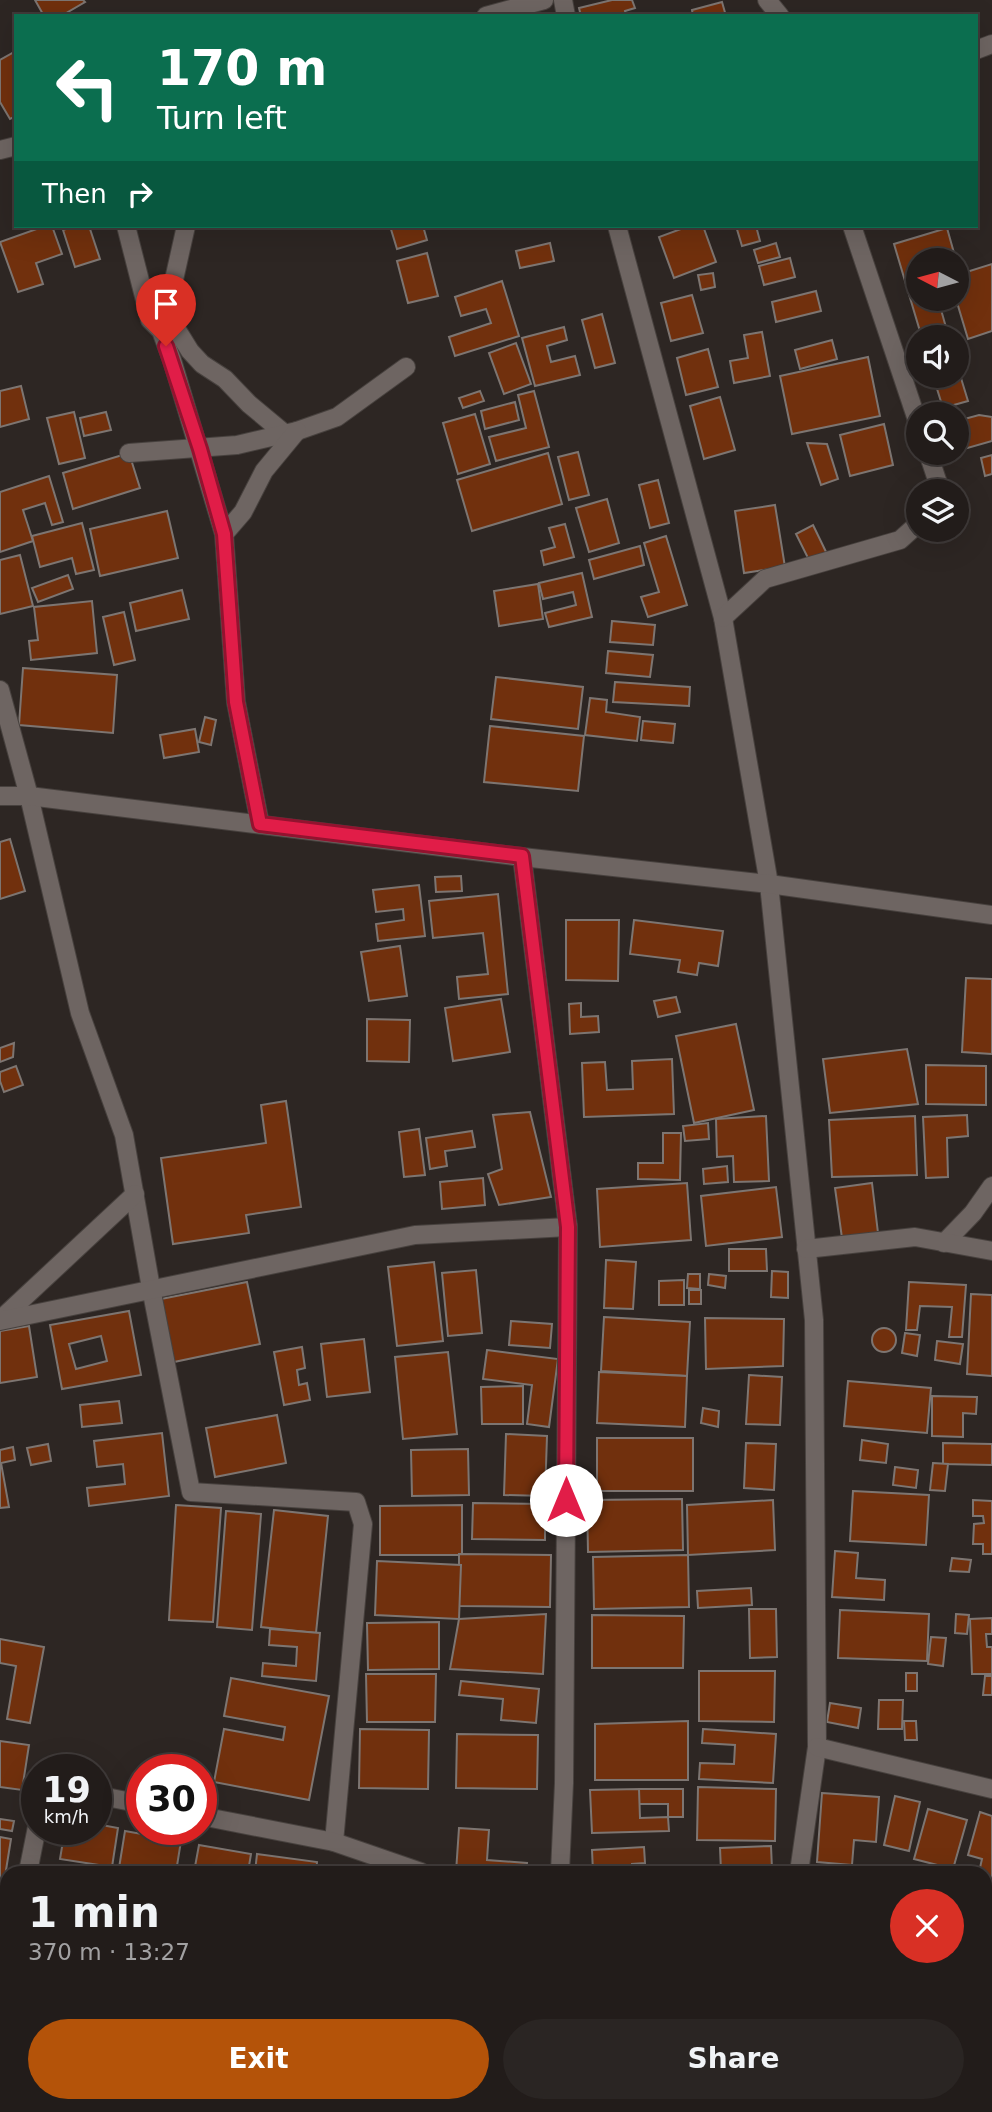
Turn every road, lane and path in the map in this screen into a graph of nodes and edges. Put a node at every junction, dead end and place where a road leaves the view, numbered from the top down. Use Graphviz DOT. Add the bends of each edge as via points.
graph roads {
  1 [pos="544,0"];
  2 [pos="767,0"];
  3 [pos="493,14"];
  4 [pos="778,14"];
  5 [pos="127,228"];
  6 [pos="186,228"];
  7 [pos="618,228"];
  8 [pos="853,228"];
  9 [pos="406,367"];
  10 [pos="911,402"];
  11 [pos="291,433"];
  12 [pos="200,449"];
  13 [pos="129,453"];
  14 [pos="224,534"];
  15 [pos="906,535"];
  16 [pos="723,618"];
  17 [pos="0,690"];
  18 [pos="0,796"];
  19 [pos="29,796"];
  20 [pos="260,824"];
  21 [pos="522,856"];
  22 [pos="769,884"];
  23 [pos="992,915"];
  24 [pos="992,1186"];
  25 [pos="135,1194"];
  26 [pos="568,1227"];
  27 [pos="944,1243"];
  28 [pos="806,1249"];
  29 [pos="992,1251"];
  30 [pos="151,1288"];
  31 [pos="0,1320"];
  32 [pos="817,1747"];
  33 [pos="992,1789"];
  34 [pos="217,1819"];
  35 [pos="334,1842"];
  36 [pos="33,1845"];
  37 [pos="29,1866"];
  38 [pos="404,1866"];
  39 [pos="559,1866"];
  40 [pos="800,1866"];
  1 -- 3 [label="street"];
  2 -- 4 [label="street"];
  5 -- 12 [label="street" via="150,320 161,331"];
  6 -- 11 [label="street" via="173,284 177,330 202,363"];
  7 -- 16 [label="street"];
  8 -- 10 [label="street"];
  9 -- 11 [label="street" via="337,417"];
  11 -- 12 [label="street"];
  11 -- 14 [label="street" via="243,512"];
  12 -- 13 [label="street"];
  12 -- 14 [label="street"];
  14 -- 20 [label="street" via="236,702"];
  15 -- 16 [label="street" via="765,579"];
  16 -- 22 [label="street"];
  17 -- 19 [label="street"];
  18 -- 19 [label="street"];
  19 -- 20 [label="street"];
  19 -- 25 [label="street" via="80,1013 124,1135"];
  20 -- 21 [label="street"];
  21 -- 22 [label="street"];
  21 -- 26 [label="street"];
  22 -- 23 [label="street"];
  22 -- 28 [label="street"];
  24 -- 27 [label="street"];
  25 -- 30 [label="street"];
  25 -- 31 [label="street"];
  26 -- 30 [label="street" via="415,1234"];
  26 -- 39 [label="street" via="564,1783"];
  27 -- 28 [label="street" via="915,1237"];
  27 -- 29 [label="street"];
  28 -- 32 [label="street" via="814,1320"];
  30 -- 31 [label="street"];
  30 -- 35 [label="street" via="191,1492 356,1502 363,1524"];
  32 -- 33 [label="street"];
  32 -- 40 [label="street"];
  34 -- 35 [label="street"];
  35 -- 38 [label="street"];
  36 -- 37 [label="street"];
}
